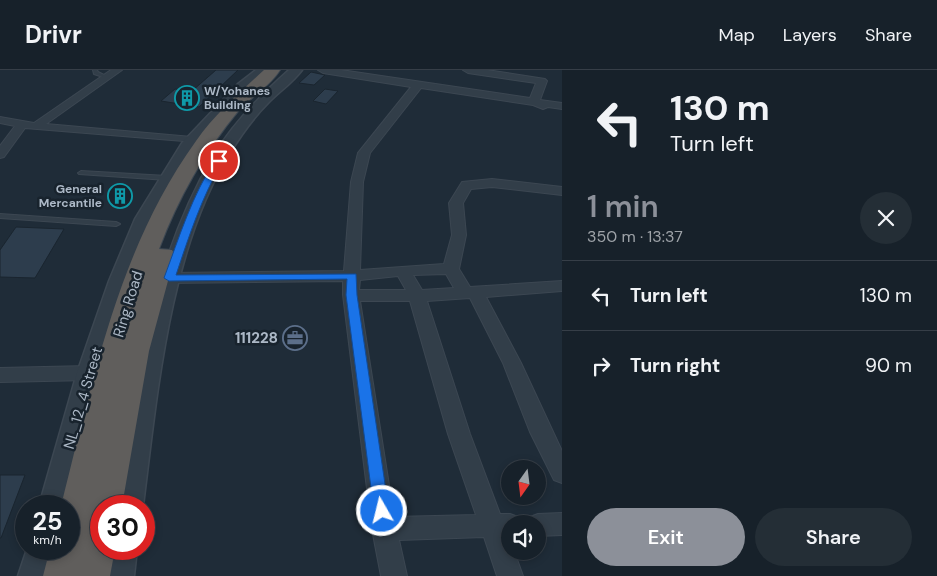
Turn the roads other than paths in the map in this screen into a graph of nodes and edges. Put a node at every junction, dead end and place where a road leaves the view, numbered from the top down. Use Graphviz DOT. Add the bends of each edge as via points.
graph roads {
  1 [pos="95,70"];
  2 [pos="117,70"];
  3 [pos="263,70"];
  4 [pos="273,70"];
  5 [pos="285,70"];
  6 [pos="296,70"];
  7 [pos="323,70"];
  8 [pos="468,70"];
  9 [pos="545,70"];
  10 [pos="382,74"];
  11 [pos="106,77"];
  12 [pos="542,81"];
  13 [pos="418,86"];
  14 [pos="534,101"];
  15 [pos="562,106"];
  16 [pos="562,116"];
  17 [pos="0,120"];
  18 [pos="20,127"];
  19 [pos="36,127"];
  20 [pos="0,128"];
  21 [pos="192,140"];
  22 [pos="0,154"];
  23 [pos="81,173"];
  24 [pos="167,178"];
  25 [pos="562,191"];
  26 [pos="0,216"];
  27 [pos="116,224"];
  28 [pos="451,269"];
  29 [pos="403,271"];
  30 [pos="352,276"];
  31 [pos="169,278"];
  32 [pos="562,286"];
  33 [pos="470,292"];
  34 [pos="351,295"];
  35 [pos="417,296"];
  36 [pos="89,373"];
  37 [pos="0,375"];
  38 [pos="562,473"];
  39 [pos="56,495"];
  40 [pos="106,495"];
  41 [pos="131,495"];
  42 [pos="562,524"];
  43 [pos="500,525"];
  44 [pos="546,525"];
  45 [pos="384,529"];
  46 [pos="39,560"];
  47 [pos="93,560"];
  48 [pos="120,560"];
  49 [pos="34,576"];
  50 [pos="63,576"];
  51 [pos="90,576"];
  52 [pos="118,576"];
  53 [pos="394,576"];
  54 [pos="510,576"];
  1 -- 11 [label="lane"];
  2 -- 11 [label="street"];
  3 -- 21 [label="street, NL_12_4 Street" via="242,87"];
  4 -- 50 [label="highway, Ring Road" via="212,131 189,162 154,227 115,347"];
  5 -- 40 [label="highway, Ring Road" via="247,107 198,170 168,237 135,351"];
  6 -- 31 [label="street" via="252,114 210,175"];
  7 -- 10 [label="street"];
  8 -- 12 [label="street"];
  9 -- 12 [label="street"];
  10 -- 13 [label="street"];
  11 -- 19 [label="street"];
  12 -- 14 [label="street"];
  13 -- 14 [label="street"];
  13 -- 30 [label="street" via="364,153 357,182"];
  14 -- 15 [label="street"];
  14 -- 16 [label="street"];
  17 -- 18 [label="street"];
  18 -- 19 [label="street"];
  18 -- 20 [label="street"];
  18 -- 22 [label="street"];
  19 -- 21 [label="street"];
  21 -- 24 [label="street, NL_12_4 Street"];
  23 -- 24 [label="lane"];
  24 -- 36 [label="street, NL_12_4 Street" via="144,218"];
  25 -- 28 [label="street" via="492,184 467,185 456,198 459,230"];
  26 -- 27 [label="lane"];
  28 -- 29 [label="street"];
  28 -- 33 [label="street"];
  29 -- 30 [label="street"];
  29 -- 35 [label="street"];
  30 -- 31 [label="street"];
  30 -- 34 [label="street"];
  31 -- 41 [label="street"];
  32 -- 33 [label="street"];
  33 -- 35 [label="street"];
  33 -- 38 [label="street" via="512,363"];
  34 -- 35 [label="street"];
  34 -- 45 [label="street"];
  35 -- 43 [label="street" via="459,434"];
  36 -- 37 [label="street"];
  36 -- 39 [label="street, NL_12_4 Street"];
  42 -- 44 [label="street"];
  43 -- 45 [label="street"];
  43 -- 54 [label="street"];
  45 -- 53 [label="street"];
  46 -- 49 [label="street"];
  47 -- 51 [label="highway"];
  48 -- 52 [label="street"];
}
